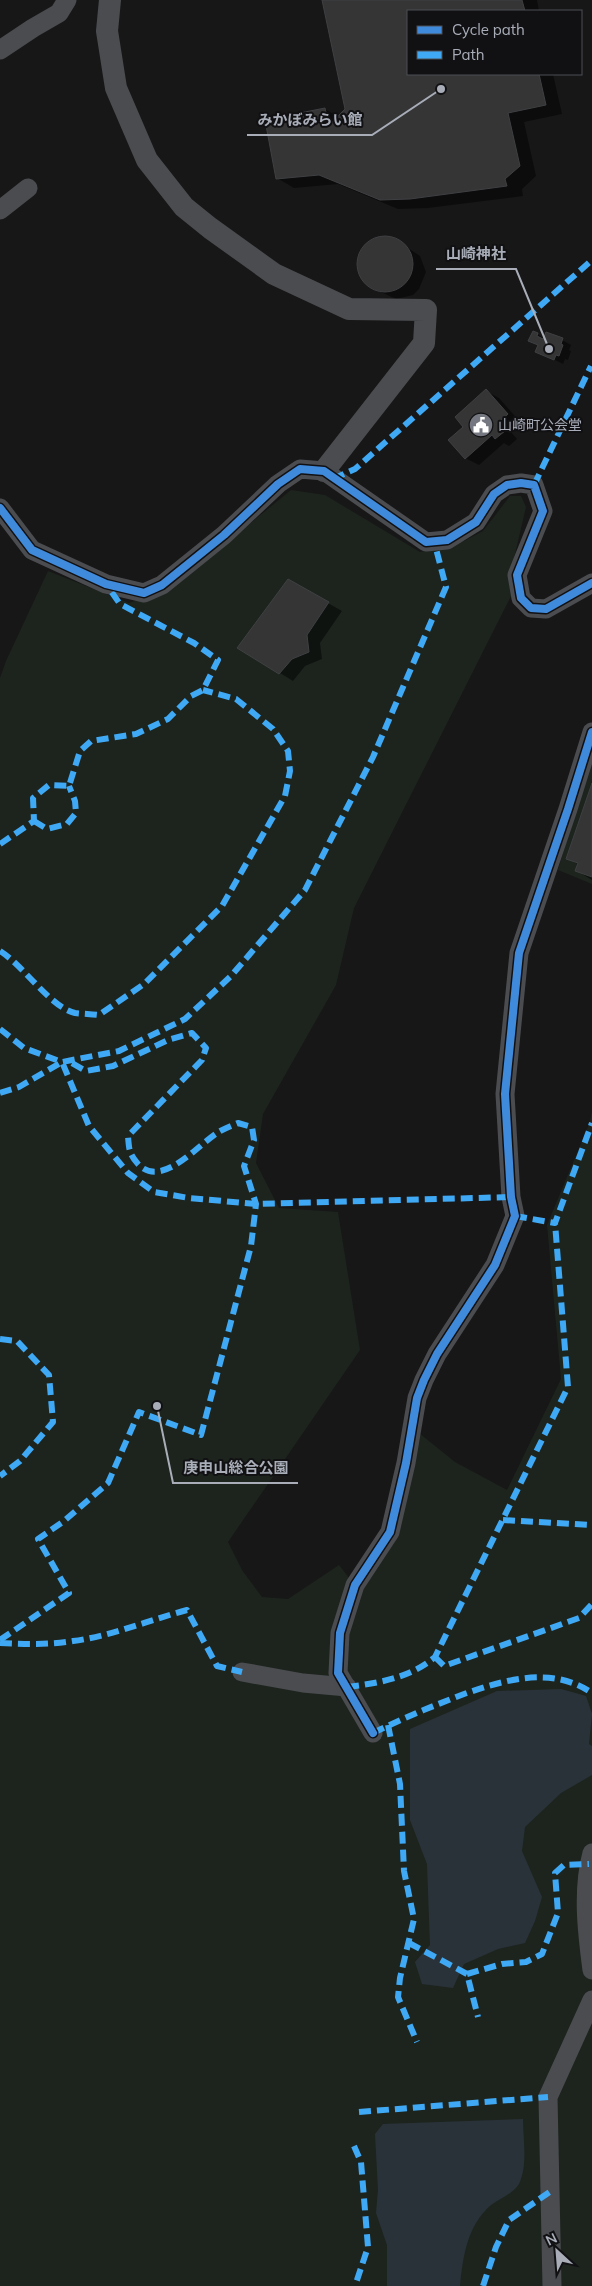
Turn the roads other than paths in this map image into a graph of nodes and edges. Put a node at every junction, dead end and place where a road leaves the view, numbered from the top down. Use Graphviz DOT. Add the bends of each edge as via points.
graph roads {
  1 [pos="67,0"];
  2 [pos="110,0"];
  3 [pos="0,50"];
  4 [pos="28,188"];
  5 [pos="0,210"];
  6 [pos="324,471"];
  7 [pos="0,508"];
  8 [pos="592,583"];
  9 [pos="592,732"];
  10 [pos="242,1672"];
  11 [pos="347,1687"];
  12 [pos="373,1732"];
  13 [pos="592,1853"];
  14 [pos="592,1970"];
  15 [pos="592,2000"];
  16 [pos="552,2286"];
  1 -- 3 [label="street" via="59,13"];
  2 -- 6 [label="street" via="107,31 116,88 147,160 184,207 274,274 349,309 426,310 424,343"];
  4 -- 5 [label="street"];
  6 -- 7 [label="street" via="300,469 278,484 224,535 162,585 144,593 106,584 32,550"];
  6 -- 8 [label="street" via="426,542 447,540 476,522 494,494 507,485 534,485 542,511 517,575 521,598 530,608 546,609"];
  9 -- 11 [label="street" via="519,953 505,1094 515,1216 495,1265 437,1354 417,1398 390,1532 355,1585 340,1633 338,1673"];
  10 -- 11 [label="street" via="303,1684"];
  11 -- 12 [label="street"];
  13 -- 14 [label="street" via="586,1921"];
  15 -- 16 [label="street" via="548,2096"];
}
